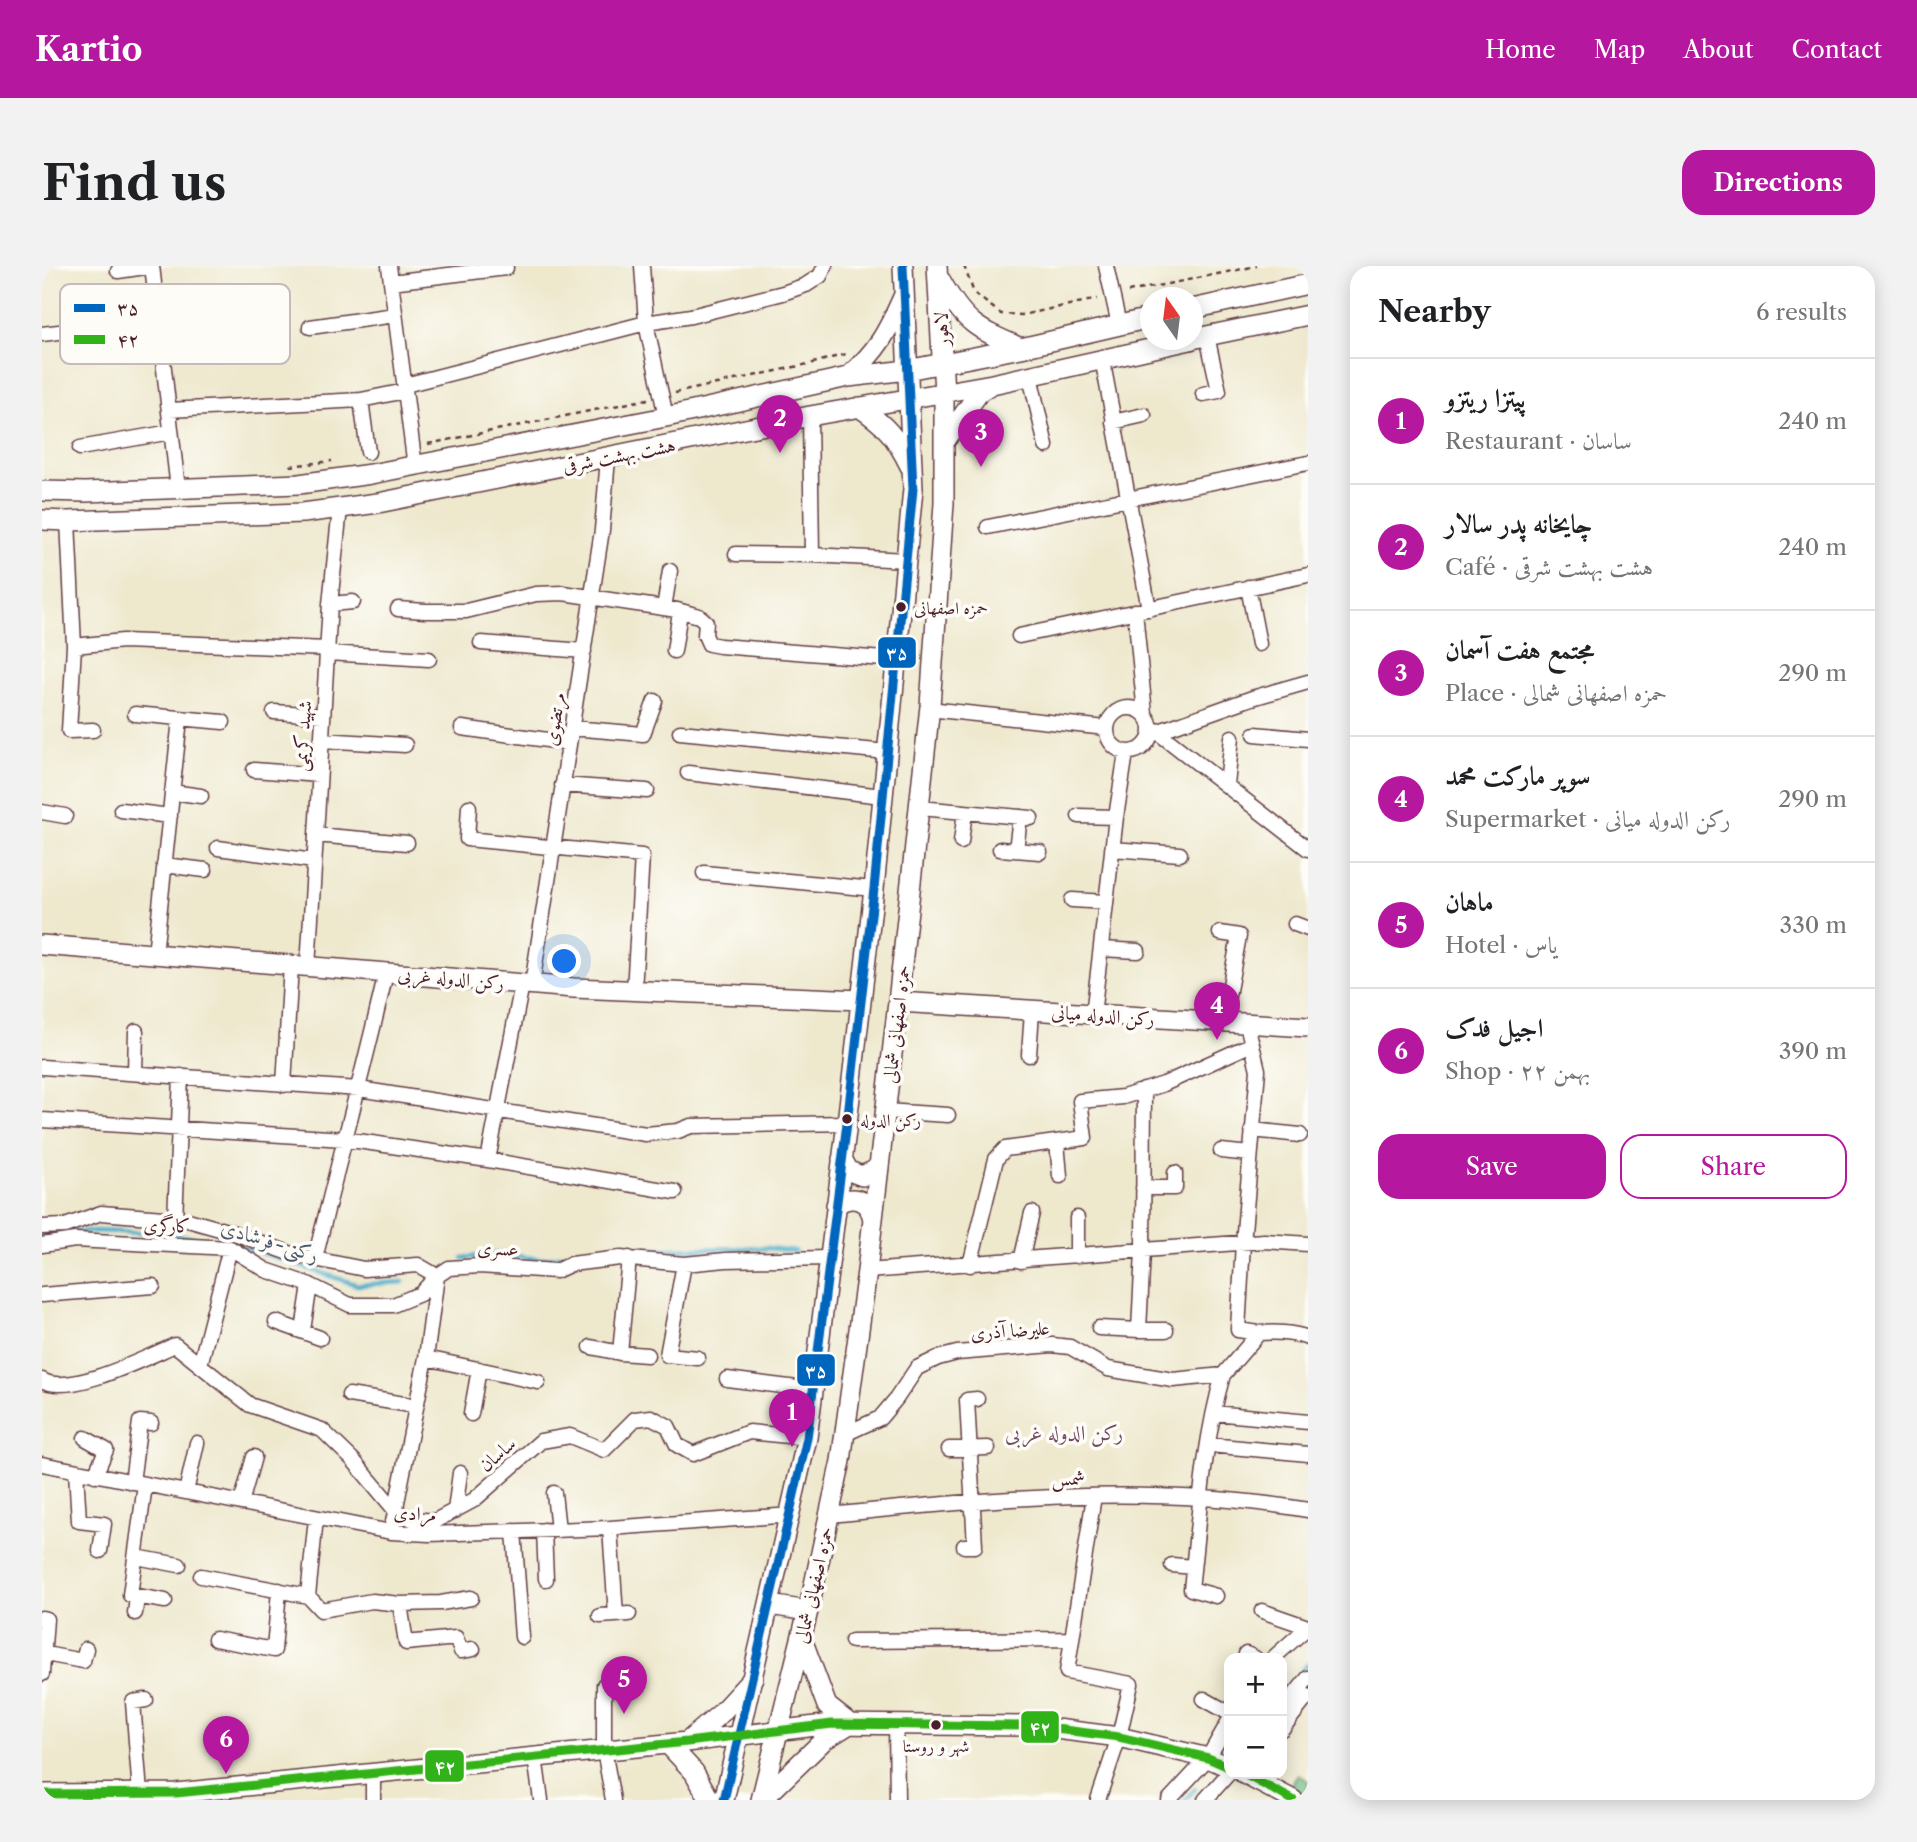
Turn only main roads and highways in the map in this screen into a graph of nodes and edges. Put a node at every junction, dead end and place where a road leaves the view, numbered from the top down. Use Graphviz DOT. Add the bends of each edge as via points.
graph roads {
  1 [pos="903,266"];
  2 [pos="937,271"];
  3 [pos="1308,284"];
  4 [pos="905,293"];
  5 [pos="1203,307"];
  6 [pos="1308,315"];
  7 [pos="1140,320"];
  8 [pos="1203,337"];
  9 [pos="1021,348"];
  10 [pos="1140,350"];
  11 [pos="942,363"];
  12 [pos="907,370"];
  13 [pos="848,377"];
  14 [pos="992,384"];
  15 [pos="944,393"];
  16 [pos="909,398"];
  17 [pos="859,407"];
  18 [pos="945,442"];
  19 [pos="912,471"];
  20 [pos="42,491"];
  21 [pos="911,512"];
  22 [pos="943,514"];
  23 [pos="42,520"];
  24 [pos="42,945"];
  25 [pos="861,1000"];
  26 [pos="898,1002"];
  27 [pos="1308,1027"];
  28 [pos="842,1159"];
  29 [pos="878,1164"];
  30 [pos="836,1205"];
  31 [pos="873,1220"];
  32 [pos="770,1605"];
  33 [pos="808,1611"];
  34 [pos="801,1638"];
  35 [pos="753,1678"];
  36 [pos="850,1724"];
  37 [pos="777,1731"];
  38 [pos="740,1735"];
  39 [pos="677,1743"];
  40 [pos="1224,1765"];
  41 [pos="1254,1779"];
  42 [pos="42,1794"];
  43 [pos="710,1800"];
  44 [pos="724,1800"];
  45 [pos="762,1800"];
  46 [pos="1293,1800"];
  1 -- 4 [label="main road, لاهور"];
  2 -- 9 [label="main road" via="956,308 975,326"];
  2 -- 11 [label="main road, لاهور"];
  3 -- 5 [label="main road"];
  4 -- 12 [label="main road, لاهور"];
  4 -- 13 [label="main road" via="886,335 871,357"];
  6 -- 8 [label="main road, هشت بهشت شرقی"];
  7 -- 9 [label="main road, هشت بهشت شرقی"];
  9 -- 11 [label="main road, هشت بهشت شرقی"];
  10 -- 14 [label="main road, هشت بهشت شرقی"];
  11 -- 12 [label="main road, هشت بهشت شرقی"];
  11 -- 15 [label="main road, لاهور"];
  12 -- 13 [label="main road, هشت بهشت شرقی"];
  12 -- 16 [label="main road, لاهور"];
  13 -- 20 [label="main road, هشت بهشت شرقی" via="666,417 414,457 299,484"];
  14 -- 15 [label="main road, هشت بهشت شرقی"];
  14 -- 18 [label="main road" via="980,391"];
  15 -- 16 [label="main road, هشت بهشت شرقی"];
  15 -- 18 [label="main road, حمزه اصفهانی شمالی"];
  16 -- 17 [label="main road, هشت بهشت شرقی"];
  16 -- 19 [label="main road, حمزه اصفهانی شمالی"];
  17 -- 19 [label="main road" via="887,429"];
  17 -- 23 [label="main road, هشت بهشت شرقی" via="378,503 303,513"];
  18 -- 22 [label="main road, حمزه اصفهانی شمالی"];
  19 -- 21 [label="main road, حمزه اصفهانی شمالی"];
  21 -- 22 [label="main road" via="929,505"];
  21 -- 25 [label="main road, حمزه اصفهانی شمالی"];
  22 -- 26 [label="main road, حمزه اصفهانی شمالی" via="920,808"];
  24 -- 25 [label="main road, رکن الدوله غربی" via="527,984"];
  25 -- 28 [label="main road, حمزه اصفهانی شمالی"];
  26 -- 27 [label="main road, رکن الدوله میانی"];
  26 -- 29 [label="main road, حمزه اصفهانی شمالی"];
  28 -- 29 [label="main road" via="849,1171 862,1176"];
  28 -- 30 [label="main road, حمزه اصفهانی شمالی"];
  29 -- 31 [label="main road, حمزه اصفهانی شمالی"];
  30 -- 31 [label="main road" via="860,1200"];
  30 -- 32 [label="main road, حمزه اصفهانی شمالی" via="807,1438"];
  31 -- 33 [label="main road, حمزه اصفهانی شمالی" via="845,1434"];
  32 -- 33 [label="main road"];
  32 -- 35 [label="main road, حمزه اصفهانی شمالی"];
  33 -- 34 [label="main road, حمزه اصفهانی شمالی"];
  34 -- 36 [label="main road" via="827,1706"];
  34 -- 37 [label="main road, حمزه اصفهانی شمالی"];
  35 -- 38 [label="main road, حمزه اصفهانی شمالی"];
  35 -- 39 [label="main road" via="720,1713"];
  36 -- 37 [label="main road"];
  36 -- 40 [label="main road" via="1032,1726 1119,1737"];
  36 -- 45 [label="main road" via="824,1740"];
  37 -- 38 [label="main road"];
  37 -- 45 [label="main road, حمزه اصفهانی شمالی"];
  38 -- 39 [label="main road"];
  38 -- 44 [label="main road, حمزه اصفهانی شمالی"];
  39 -- 42 [label="main road" via="176,1793"];
  39 -- 43 [label="main road"];
  41 -- 46 [label="main road"];
}
